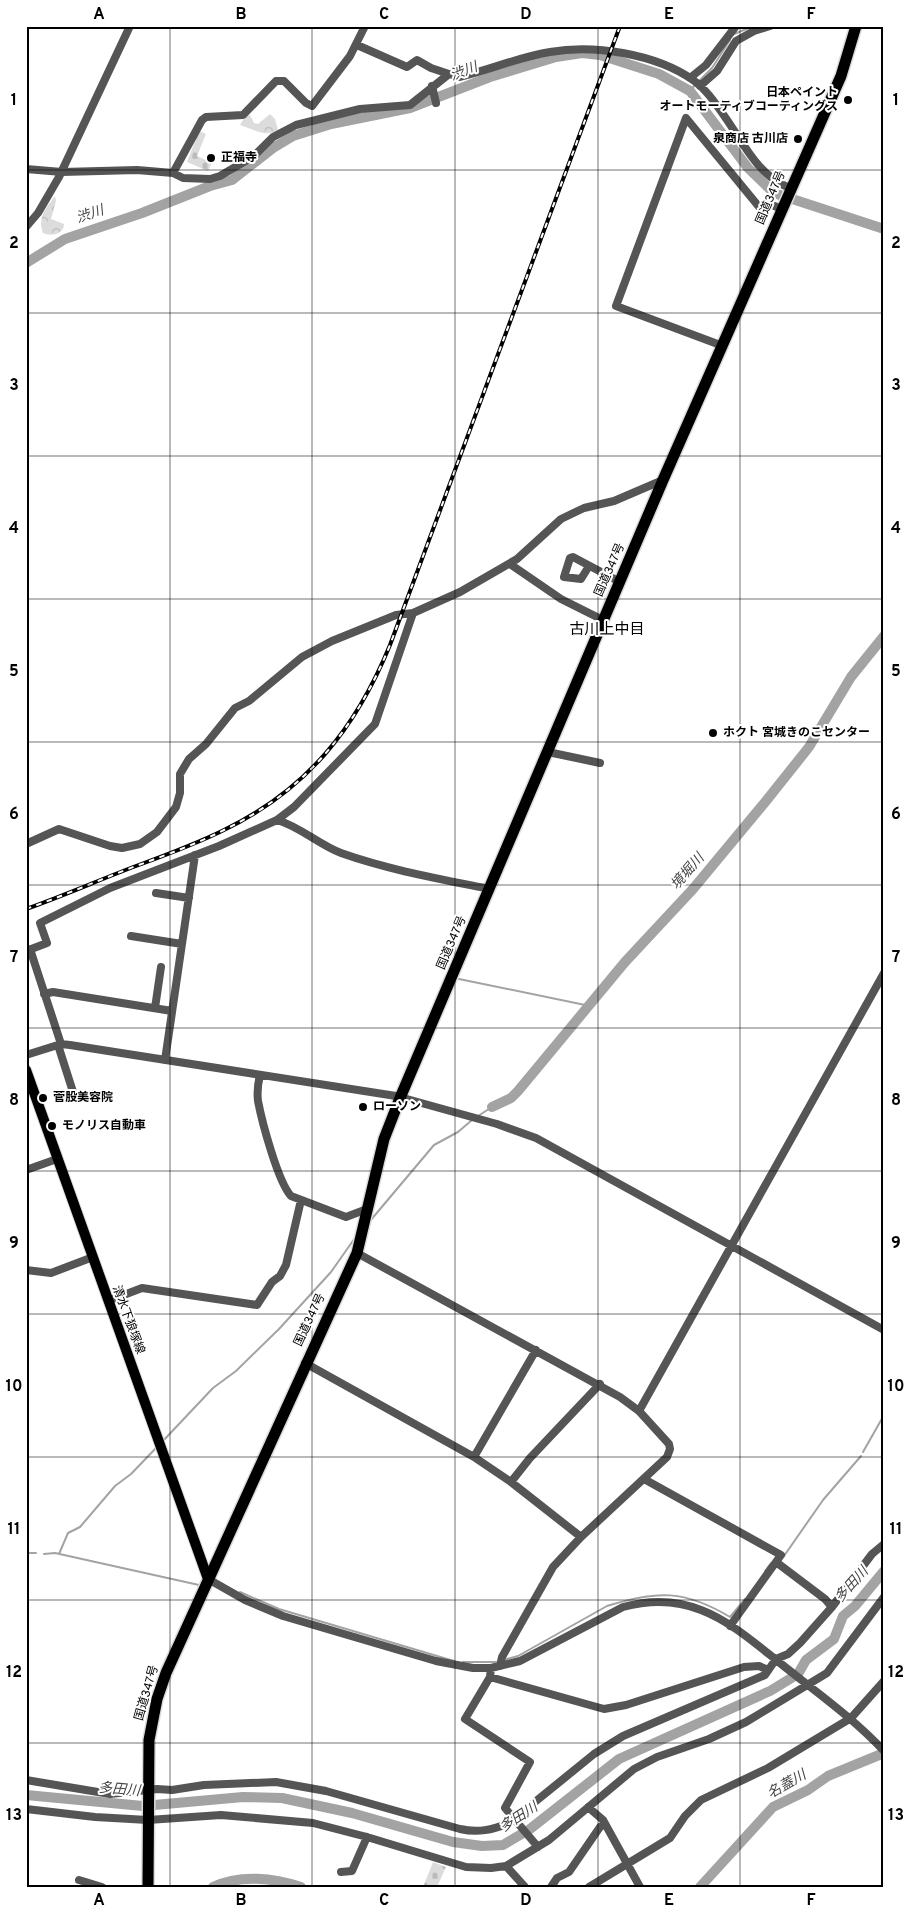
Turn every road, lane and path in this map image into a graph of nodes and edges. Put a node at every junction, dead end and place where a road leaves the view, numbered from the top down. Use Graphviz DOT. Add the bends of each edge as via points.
graph roads {
  1 [pos="130,26"];
  2 [pos="365,26"];
  3 [pos="736,26"];
  4 [pos="770,26"];
  5 [pos="856,26"];
  6 [pos="356,45"];
  7 [pos="449,74"];
  8 [pos="695,82"];
  9 [pos="432,86"];
  10 [pos="436,103"];
  11 [pos="26,170"];
  12 [pos="62,172"];
  13 [pos="173,173"];
  14 [pos="790,190"];
  15 [pos="782,206"];
  16 [pos="26,227"];
  17 [pos="723,346"];
  18 [pos="663,480"];
  19 [pos="510,564"];
  20 [pos="589,566"];
  21 [pos="620,582"];
  22 [pos="413,613"];
  23 [pos="603,620"];
  24 [pos="548,752"];
  25 [pos="600,763"];
  26 [pos="278,820"];
  27 [pos="26,844"];
  28 [pos="195,855"];
  29 [pos="490,889"];
  30 [pos="156,893"];
  31 [pos="189,898"];
  32 [pos="131,936"];
  33 [pos="182,944"];
  34 [pos="28,950"];
  35 [pos="161,967"];
  36 [pos="884,973"];
  37 [pos="880,987"];
  38 [pos="44,994"];
  39 [pos="155,1008"];
  40 [pos="172,1011"];
  41 [pos="60,1045"];
  42 [pos="26,1055"];
  43 [pos="165,1060"];
  44 [pos="26,1070"];
  45 [pos="260,1075"];
  46 [pos="74,1095"];
  47 [pos="400,1098"];
  48 [pos="58,1159"];
  49 [pos="26,1170"];
  50 [pos="301,1200"];
  51 [pos="366,1215"];
  52 [pos="732,1248"];
  53 [pos="357,1253"];
  54 [pos="92,1257"];
  55 [pos="26,1270"];
  56 [pos="108,1301"];
  57 [pos="884,1330"];
  58 [pos="536,1350"];
  59 [pos="305,1363"];
  60 [pos="600,1384"];
  61 [pos="639,1411"];
  62 [pos="474,1457"];
  63 [pos="644,1479"];
  64 [pos="511,1482"];
  65 [pos="581,1537"];
  66 [pos="884,1544"];
  67 [pos="776,1562"];
  68 [pos="208,1579"];
  69 [pos="884,1597"];
  70 [pos="832,1607"];
  71 [pos="730,1626"];
  72 [pos="778,1661"];
  73 [pos="501,1663"];
  74 [pos="491,1668"];
  75 [pos="768,1670"];
  76 [pos="490,1677"];
  77 [pos="884,1681"];
  78 [pos="806,1683"];
  79 [pos="851,1718"];
  80 [pos="883,1750"];
  81 [pos="26,1780"];
  82 [pos="148,1791"];
  83 [pos="588,1806"];
  84 [pos="26,1809"];
  85 [pos="148,1818"];
  86 [pos="514,1819"];
  87 [pos="604,1824"];
  88 [pos="367,1837"];
  89 [pos="537,1845"];
  90 [pos="627,1865"];
  91 [pos="506,1866"];
  92 [pos="341,1872"];
  93 [pos="79,1880"];
  94 [pos="102,1887"];
  95 [pos="148,1887"];
  96 [pos="525,1887"];
  97 [pos="551,1887"];
  98 [pos="589,1887"];
  99 [pos="640,1887"];
  1 -- 12 [label="street"];
  2 -- 6 [label="street"];
  3 -- 8 [label="street"];
  4 -- 8 [label="street" via="736,41 717,71"];
  5 -- 14 [label="highway, 国道347号" via="841,76"];
  6 -- 7 [label="street" via="407,68 417,60"];
  6 -- 13 [label="street" via="312,106 280,80 243,115 206,117"];
  7 -- 8 [label="street" via="459,77 550,52 582,48 612,50 646,59"];
  7 -- 9 [label="street"];
  8 -- 14 [label="street" via="722,112 768,177"];
  9 -- 10 [label="street"];
  9 -- 13 [label="street" via="410,105 360,108 296,125 272,137 254,156 215,177 183,178"];
  11 -- 12 [label="street"];
  12 -- 13 [label="street" via="137,170"];
  12 -- 16 [label="street" via="51,194"];
  14 -- 15 [label="highway, 国道347号"];
  15 -- 17 [label="highway, 国道347号"];
  15 -- 17 [label="street" via="760,208 686,118 616,306"];
  17 -- 18 [label="highway, 国道347号"];
  18 -- 19 [label="street" via="560,519"];
  18 -- 21 [label="highway, 国道347号"];
  19 -- 22 [label="street"];
  19 -- 23 [label="street" via="561,599"];
  20 -- 21 [label="street"];
  21 -- 23 [label="highway, 国道347号"];
  22 -- 26 [label="street" via="374,724 319,783"];
  22 -- 27 [label="street" via="396,615 306,654 249,701 234,708 184,766 180,774 179,799 171,816 140,844 122,848 110,846 59,829"];
  23 -- 24 [label="highway, 国道347号"];
  24 -- 25 [label="street"];
  24 -- 29 [label="highway, 国道347号"];
  26 -- 28 [label="street"];
  26 -- 29 [label="street" via="292,824 346,855"];
  28 -- 31 [label="street"];
  28 -- 34 [label="street" via="110,888 40,923 46,944"];
  29 -- 47 [label="highway, 国道347号"];
  30 -- 31 [label="street"];
  31 -- 33 [label="street"];
  32 -- 33 [label="street"];
  33 -- 40 [label="street"];
  34 -- 38 [label="street"];
  35 -- 39 [label="street"];
  36 -- 37 [label="street"];
  37 -- 52 [label="street"];
  38 -- 39 [label="street" via="54,992"];
  38 -- 41 [label="street"];
  39 -- 40 [label="street"];
  40 -- 43 [label="street"];
  41 -- 42 [label="street"];
  41 -- 43 [label="street"];
  41 -- 46 [label="street"];
  43 -- 45 [label="street"];
  44 -- 48 [label="main road, 清水下狼塚線"];
  45 -- 47 [label="street"];
  45 -- 50 [label="street" via="258,1100 276,1165 288,1192"];
  47 -- 51 [label="highway, 国道347号" via="384,1139"];
  47 -- 52 [label="street" via="536,1138"];
  48 -- 49 [label="street"];
  48 -- 54 [label="main road, 清水下狼塚線"];
  50 -- 51 [label="street" via="346,1218"];
  50 -- 56 [label="street" via="286,1265 257,1305 142,1288"];
  51 -- 53 [label="highway, 国道347号"];
  52 -- 57 [label="street"];
  52 -- 61 [label="street"];
  53 -- 58 [label="street"];
  53 -- 59 [label="highway, 国道347号"];
  54 -- 55 [label="street" via="51,1273"];
  54 -- 56 [label="main road, 清水下狼塚線"];
  56 -- 68 [label="main road, 清水下狼塚線"];
  58 -- 60 [label="street"];
  58 -- 62 [label="street"];
  59 -- 62 [label="street"];
  59 -- 68 [label="highway, 国道347号"];
  60 -- 61 [label="street"];
  60 -- 64 [label="street"];
  61 -- 63 [label="street" via="670,1449 667,1457"];
  62 -- 64 [label="street"];
  63 -- 65 [label="street"];
  63 -- 67 [label="street" via="781,1555"];
  64 -- 65 [label="street"];
  65 -- 73 [label="street" via="553,1567"];
  66 -- 70 [label="street" via="872,1554"];
  67 -- 70 [label="street"];
  67 -- 71 [label="street"];
  68 -- 74 [label="street" via="245,1600 284,1616 449,1665"];
  68 -- 82 [label="highway, 国道347号" via="157,1698 149,1740"];
  69 -- 78 [label="street" via="827,1673"];
  70 -- 72 [label="street" via="800,1643"];
  71 -- 72 [label="street"];
  71 -- 73 [label="street" via="686,1605 662,1602 637,1604 608,1614 520,1661"];
  72 -- 75 [label="street"];
  72 -- 78 [label="street"];
  73 -- 74 [label="street"];
  74 -- 76 [label="street"];
  75 -- 76 [label="street" via="759,1666 744,1667 604,1710"];
  75 -- 86 [label="street" via="759,1679 611,1743"];
  76 -- 86 [label="street" via="465,1719 530,1762 505,1805"];
  77 -- 79 [label="street"];
  78 -- 79 [label="street"];
  78 -- 83 [label="street" via="746,1722 645,1763"];
  79 -- 80 [label="street"];
  79 -- 90 [label="street" via="768,1768 701,1800 670,1838"];
  81 -- 82 [label="street" via="110,1794"];
  82 -- 85 [label="highway, 国道347号"];
  82 -- 86 [label="street" via="276,1782 326,1791 470,1831 494,1829"];
  83 -- 87 [label="street"];
  83 -- 89 [label="street"];
  84 -- 85 [label="street" via="81,1816"];
  85 -- 88 [label="street" via="221,1815 264,1818 313,1823"];
  85 -- 95 [label="highway, 国道347号"];
  86 -- 89 [label="street"];
  87 -- 90 [label="street"];
  87 -- 97 [label="street" via="569,1872 557,1878"];
  88 -- 91 [label="street" via="466,1867"];
  88 -- 92 [label="street" via="352,1871"];
  89 -- 91 [label="street"];
  90 -- 98 [label="street"];
  90 -- 99 [label="street"];
  91 -- 96 [label="street"];
  93 -- 94 [label="street"];
}
